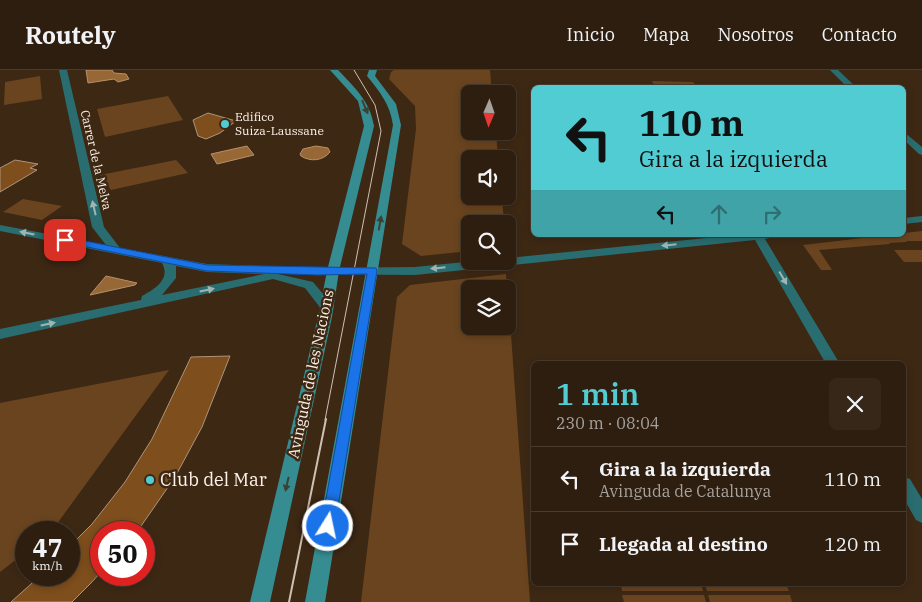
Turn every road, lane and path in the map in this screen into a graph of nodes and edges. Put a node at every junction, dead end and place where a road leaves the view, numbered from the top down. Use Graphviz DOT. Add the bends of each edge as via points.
graph roads {
  1 [pos="63,70"];
  2 [pos="334,70"];
  3 [pos="373,70"];
  4 [pos="834,70"];
  5 [pos="850,85"];
  6 [pos="906,137"];
  7 [pos="922,152"];
  8 [pos="922,219"];
  9 [pos="906,221"];
  10 [pos="0,228"];
  11 [pos="754,237"];
  12 [pos="765,237"];
  13 [pos="116,250"];
  14 [pos="167,261"];
  15 [pos="333,271"];
  16 [pos="372,271"];
  17 [pos="317,272"];
  18 [pos="267,277"];
  19 [pos="138,305"];
  20 [pos="328,307"];
  21 [pos="0,334"];
  22 [pos="831,361"];
  23 [pos="906,487"];
  24 [pos="922,515"];
  25 [pos="260,602"];
  26 [pos="315,602"];
  13 -- 1 [label="street, Carrer de la Melva, one-way" via="98,227"];
  2 -- 15 [label="main road, Avinguda de les Nacions, one-way" via="366,106 369,126"];
  16 -- 3 [label="main road, one-way" via="397,125 396,110 371,76"];
  4 -- 5 [label="street"];
  6 -- 7 [label="street"];
  8 -- 9 [label="street"];
  13 -- 10 [label="street, one-way"];
  11 -- 16 [label="street, one-way" via="414,271"];
  12 -- 22 [label="street, one-way"];
  13 -- 14 [label="street"];
  14 -- 17 [label="street" via="207,268"];
  14 -- 19 [label="street" via="172,267 169,282"];
  15 -- 16 [label="street"];
  15 -- 17 [label="street"];
  15 -- 20 [label="main road, Avinguda de les Nacions"];
  16 -- 26 [label="main road"];
  17 -- 18 [label="street"];
  19 -- 18 [label="street, one-way"];
  18 -- 20 [label="street" via="309,285"];
  21 -- 19 [label="street, one-way"];
  20 -- 25 [label="main road, Avinguda de les Nacions, one-way"];
  23 -- 24 [label="street"];
}
